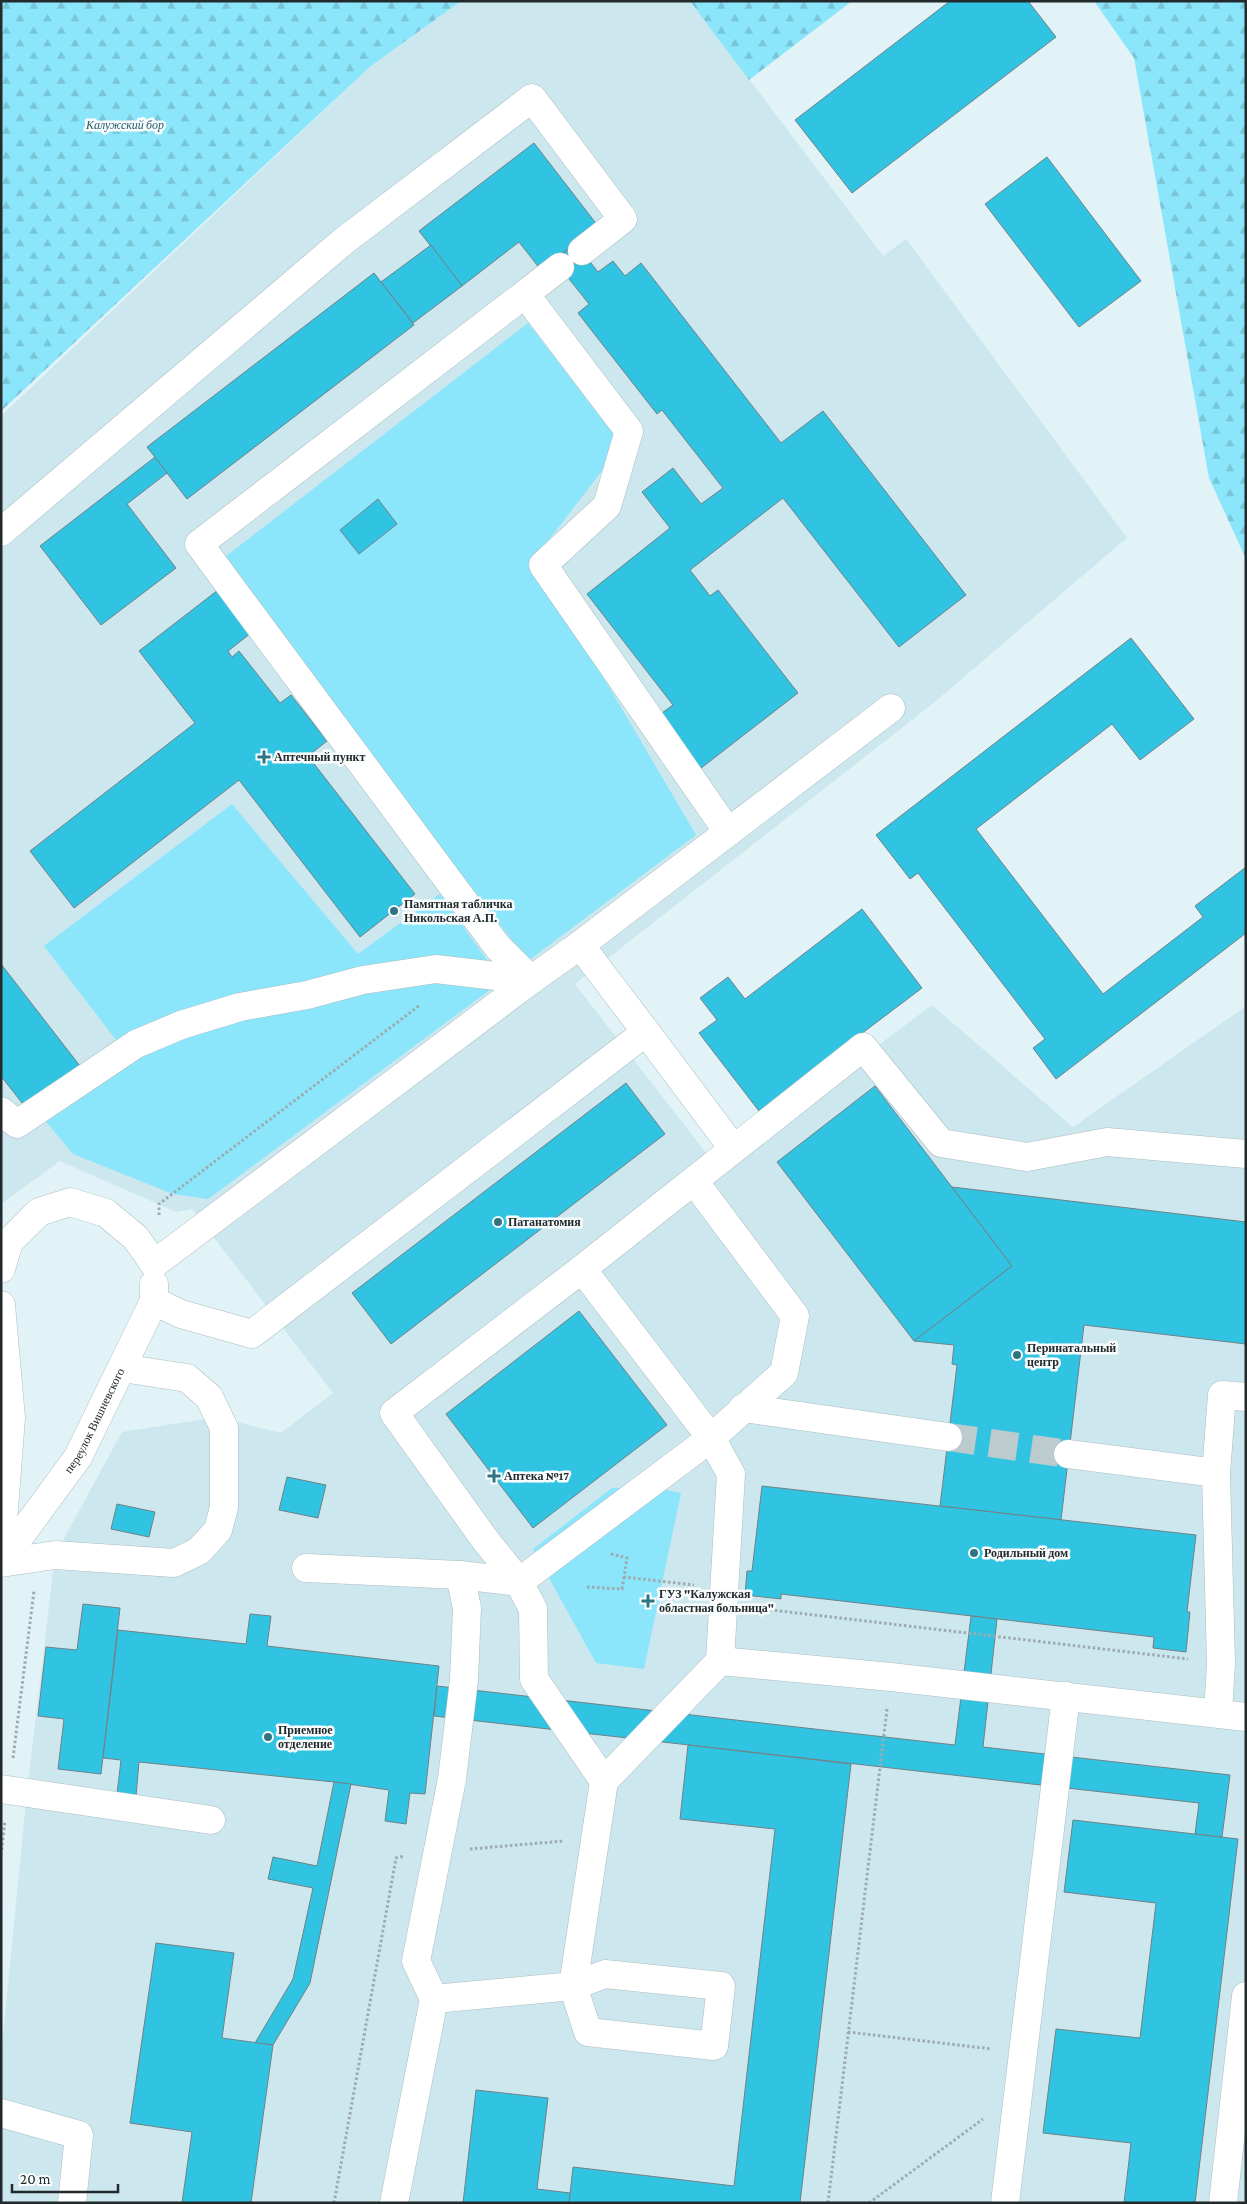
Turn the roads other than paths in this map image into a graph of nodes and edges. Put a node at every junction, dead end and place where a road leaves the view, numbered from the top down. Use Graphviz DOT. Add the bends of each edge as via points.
graph roads {
  1 [pos="582,251"];
  2 [pos="560,267"];
  3 [pos="526,294"];
  4 [pos="1,532"];
  5 [pos="891,708"];
  6 [pos="728,832"];
  7 [pos="580,945"];
  8 [pos="531,980"];
  9 [pos="646,1032"];
  10 [pos="1,1112"];
  11 [pos="733,1148"];
  12 [pos="1246,1154"];
  13 [pos="694,1181"];
  14 [pos="154,1264"];
  15 [pos="1,1269"];
  16 [pos="582,1269"];
  17 [pos="154,1301"];
  18 [pos="1,1305"];
  19 [pos="122,1368"];
  20 [pos="1246,1397"];
  21 [pos="743,1408"];
  22 [pos="948,1437"];
  23 [pos="711,1438"];
  24 [pos="1068,1454"];
  25 [pos="1216,1472"];
  26 [pos="1,1547"];
  27 [pos="1,1563"];
  28 [pos="306,1568"];
  29 [pos="460,1575"];
  30 [pos="519,1582"];
  31 [pos="720,1661"];
  32 [pos="1066,1696"];
  33 [pos="1218,1713"];
  34 [pos="1246,1716"];
  35 [pos="604,1781"];
  36 [pos="1,1789"];
  37 [pos="211,1820"];
  38 [pos="573,1986"];
  39 [pos="1246,1996"];
  40 [pos="434,1999"];
  41 [pos="1,2113"];
  42 [pos="72,2203"];
  43 [pos="394,2203"];
  44 [pos="1006,2203"];
  45 [pos="1223,2203"];
  1 -- 4 [label="street" via="623,219 532,98 345,240"];
  2 -- 3 [label="street"];
  3 -- 6 [label="street" via="629,431 607,506 543,566"];
  3 -- 8 [label="street" via="199,544 497,946"];
  5 -- 6 [label="street"];
  6 -- 7 [label="street"];
  7 -- 8 [label="street"];
  7 -- 9 [label="street"];
  8 -- 10 [label="street" via="436,969 363,980 240,1007 181,1025 136,1044 17,1124"];
  8 -- 14 [label="street"];
  9 -- 11 [label="street"];
  9 -- 17 [label="street" via="252,1334 181,1314"];
  11 -- 12 [label="street" via="863,1047 941,1143 1026,1158 1107,1142"];
  11 -- 13 [label="street"];
  13 -- 16 [label="street"];
  13 -- 21 [label="street" via="795,1316 784,1373"];
  14 -- 15 [label="street" via="136,1238 106,1213 70,1202 39,1212 9,1242"];
  14 -- 17 [label="street, переулок Вишневского"];
  16 -- 23 [label="street"];
  16 -- 30 [label="street" via="394,1413"];
  17 -- 19 [label="street, переулок Вишневского"];
  18 -- 26 [label="street" via="11,1418"];
  19 -- 27 [label="street, переулок Вишневского" via="78,1457"];
  19 -- 27 [label="street" via="187,1378 209,1397 224,1428 224,1507 218,1530 199,1550 174,1563 55,1555"];
  20 -- 25 [label="street" via="1222,1395"];
  21 -- 22 [label="street"];
  21 -- 23 [label="street"];
  23 -- 30 [label="street"];
  23 -- 31 [label="street" via="731,1474"];
  24 -- 25 [label="street"];
  25 -- 33 [label="street" via="1222,1663"];
  28 -- 29 [label="street"];
  29 -- 30 [label="street"];
  29 -- 40 [label="street" via="467,1608 464,1680 452,1779 416,1961"];
  30 -- 35 [label="street" via="533,1610 534,1679"];
  31 -- 32 [label="street"];
  31 -- 35 [label="street"];
  32 -- 33 [label="street"];
  32 -- 44 [label="street"];
  33 -- 34 [label="street"];
  35 -- 38 [label="street"];
  36 -- 37 [label="street"];
  38 -- 38 [label="street" via="605,1974 721,1986 714,2046 588,2032"];
  38 -- 40 [label="street"];
  39 -- 45 [label="street"];
  40 -- 43 [label="street"];
  41 -- 42 [label="street" via="79,2135"];
}
